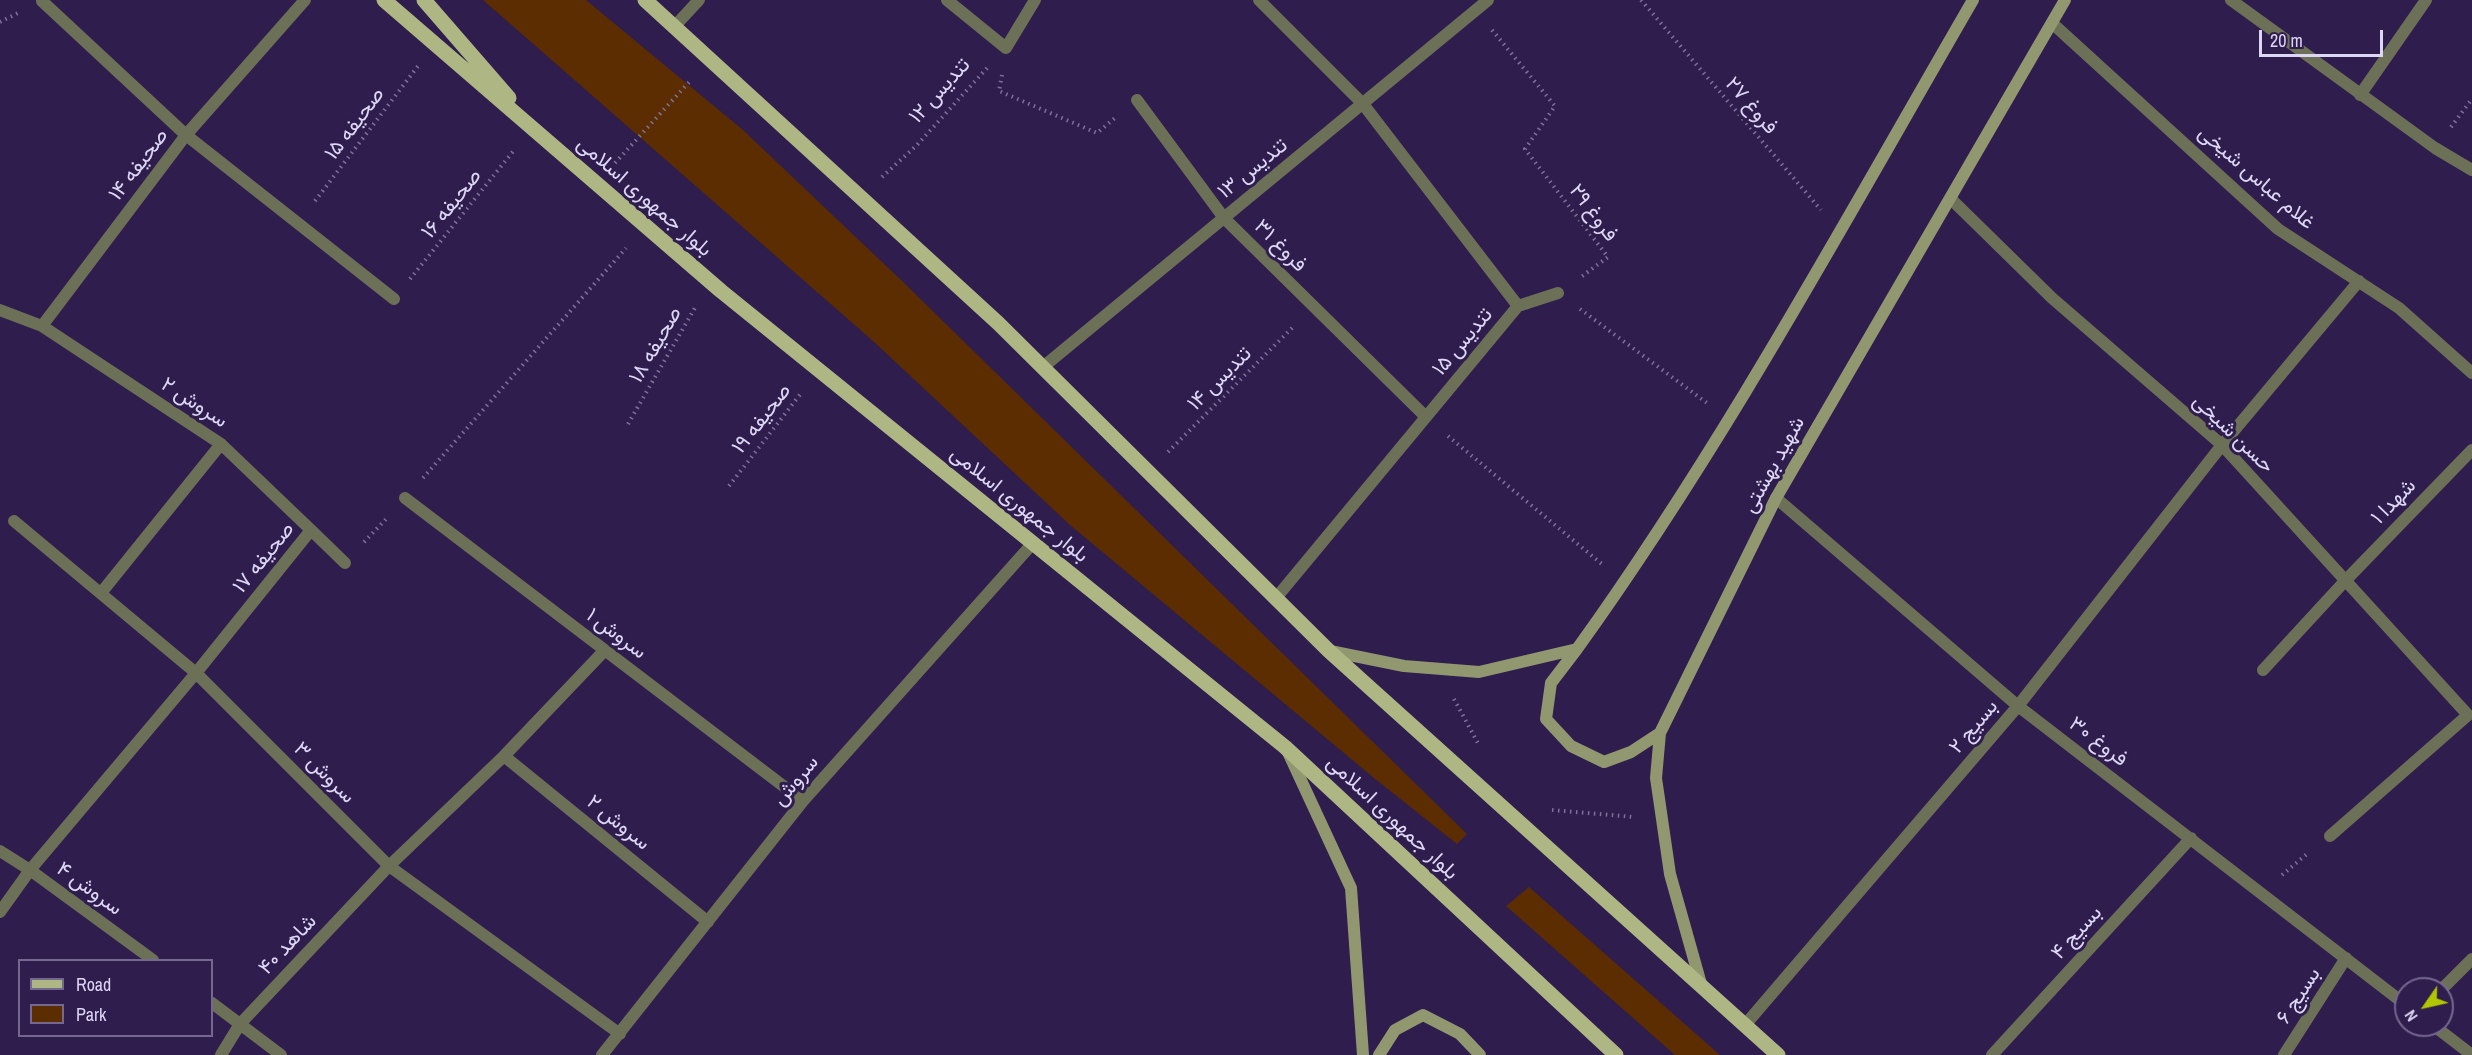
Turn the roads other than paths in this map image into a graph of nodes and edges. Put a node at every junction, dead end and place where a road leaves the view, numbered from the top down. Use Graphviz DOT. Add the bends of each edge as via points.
graph roads {
  1 [pos="305,0"];
  2 [pos="384,0"];
  3 [pos="424,0"];
  4 [pos="645,0"];
  5 [pos="699,0"];
  6 [pos="946,0"];
  7 [pos="1035,0"];
  8 [pos="1259,0"];
  9 [pos="1488,0"];
  10 [pos="1973,0"];
  11 [pos="2065,0"];
  12 [pos="2231,0"];
  13 [pos="2427,0"];
  14 [pos="42,1"];
  15 [pos="2052,23"];
  16 [pos="674,27"];
  17 [pos="2360,95"];
  18 [pos="1137,100"];
  19 [pos="1363,104"];
  20 [pos="537,132"];
  21 [pos="186,135"];
  22 [pos="2472,170"];
  23 [pos="1950,199"];
  24 [pos="1224,218"];
  25 [pos="2359,281"];
  26 [pos="1558,293"];
  27 [pos="394,298"];
  28 [pos="1518,306"];
  29 [pos="0,310"];
  30 [pos="42,326"];
  31 [pos="1043,368"];
  32 [pos="2472,372"];
  33 [pos="1426,417"];
  34 [pos="221,444"];
  35 [pos="2222,446"];
  36 [pos="2472,450"];
  37 [pos="405,498"];
  38 [pos="1776,498"];
  39 [pos="14,521"];
  40 [pos="311,530"];
  41 [pos="1033,543"];
  42 [pos="345,563"];
  43 [pos="2345,581"];
  44 [pos="100,593"];
  45 [pos="1276,598"];
  46 [pos="605,650"];
  47 [pos="1577,650"];
  48 [pos="1329,651"];
  49 [pos="2263,670"];
  50 [pos="196,673"];
  51 [pos="2018,706"];
  52 [pos="1660,733"];
  53 [pos="1285,747"];
  54 [pos="504,756"];
  55 [pos="803,801"];
  56 [pos="2330,836"];
  57 [pos="2191,837"];
  58 [pos="0,850"];
  59 [pos="389,866"];
  60 [pos="30,870"];
  61 [pos="0,912"];
  62 [pos="708,922"];
  63 [pos="2346,958"];
  64 [pos="152,959"];
  65 [pos="2472,959"];
  66 [pos="2454,977"];
  67 [pos="1701,984"];
  68 [pos="2394,996"];
  69 [pos="213,1004"];
  70 [pos="240,1024"];
  71 [pos="1745,1025"];
  72 [pos="620,1034"];
  73 [pos="2449,1037"];
  74 [pos="2472,1054"];
  75 [pos="221,1055"];
  76 [pos="281,1055"];
  77 [pos="602,1055"];
  78 [pos="1364,1055"];
  79 [pos="1379,1055"];
  80 [pos="1480,1055"];
  81 [pos="1616,1055"];
  82 [pos="1778,1055"];
  83 [pos="1992,1055"];
  84 [pos="2284,1055"];
  1 -- 21 [label="street, صحیفه ۱۴"];
  2 -- 20 [label="main road, بلوار جمهوری اسلامی"];
  3 -- 20 [label="main road"];
  4 -- 16 [label="main road"];
  5 -- 16 [label="street"];
  6 -- 7 [label="street" via="1006,48"];
  8 -- 19 [label="street, تندیس ۱۵"];
  9 -- 19 [label="street, تندیس ۱۳"];
  10 -- 47 [label="main road" via="1729,420"];
  11 -- 15 [label="main road, شهید بهشتی"];
  12 -- 17 [label="street"];
  13 -- 17 [label="street"];
  14 -- 21 [label="street"];
  15 -- 23 [label="main road, شهید بهشتی"];
  15 -- 25 [label="street, غلام عباس شیخی" via="2278,229"];
  16 -- 31 [label="main road"];
  17 -- 22 [label="street"];
  18 -- 24 [label="street, فروغ ۳۱"];
  19 -- 24 [label="street, تندیس ۱۳"];
  19 -- 28 [label="street, تندیس ۱۵"];
  20 -- 41 [label="main road, بلوار جمهوری اسلامی" via="710,282"];
  21 -- 27 [label="street"];
  21 -- 30 [label="street, صحیفه ۱۴"];
  23 -- 35 [label="street, حسن شیخی" via="2052,298"];
  23 -- 38 [label="main road, شهید بهشتی"];
  24 -- 31 [label="street, تندیس ۱۳"];
  24 -- 33 [label="street, فروغ ۳۱"];
  25 -- 32 [label="street, غلام عباس شیخی" via="2399,308"];
  25 -- 35 [label="street, بسیج ۲"];
  26 -- 28 [label="street"];
  28 -- 33 [label="street, تندیس ۱۵"];
  29 -- 30 [label="street"];
  30 -- 34 [label="street, سروش ۲"];
  31 -- 45 [label="main road"];
  33 -- 45 [label="street, تندیس ۱۵"];
  34 -- 40 [label="street, سروش ۲"];
  34 -- 44 [label="street"];
  35 -- 43 [label="street, حسن شیخی"];
  35 -- 51 [label="street, بسیج ۲"];
  36 -- 43 [label="street, شهدا ۱"];
  37 -- 46 [label="street, سروش ۱"];
  38 -- 51 [label="street, فروغ ۳۰"];
  38 -- 52 [label="main road, شهید بهشتی"];
  39 -- 44 [label="street, سروش ۳"];
  40 -- 42 [label="street, صحیفه ۱۷"];
  40 -- 50 [label="street, صحیفه ۱۷"];
  41 -- 53 [label="main road, بلوار جمهوری اسلامی"];
  41 -- 55 [label="street, سروش"];
  43 -- 49 [label="street, شهدا ۱"];
  43 -- 56 [label="street, حسن شیخی" via="2468,715"];
  44 -- 50 [label="street, سروش ۳"];
  45 -- 48 [label="main road"];
  46 -- 54 [label="street, شاهد ۴۰"];
  46 -- 55 [label="street, سروش ۱"];
  47 -- 48 [label="main road" via="1479,672 1404,666"];
  47 -- 52 [label="main road" via="1551,683 1546,719 1570,746 1604,762 1631,752"];
  48 -- 67 [label="main road"];
  50 -- 59 [label="street, سروش ۳"];
  50 -- 60 [label="street, صحیفه ۱۷"];
  51 -- 57 [label="street, فروغ ۳۰"];
  51 -- 71 [label="street, بسیج ۲"];
  52 -- 67 [label="main road, شهید بهشتی" via="1656,778 1670,874"];
  53 -- 78 [label="main road" via="1351,888"];
  53 -- 81 [label="main road, بلوار جمهوری اسلامی"];
  54 -- 59 [label="street, شاهد ۴۰"];
  54 -- 62 [label="street, سروش ۲"];
  55 -- 62 [label="street, سروش"];
  57 -- 63 [label="street, فروغ ۳۰"];
  57 -- 83 [label="street, بسیج ۴"];
  58 -- 60 [label="street, سروش ۴"];
  59 -- 70 [label="street, شاهد ۴۰"];
  59 -- 72 [label="street, سروش ۳"];
  60 -- 61 [label="street, صحیفه ۱۷"];
  60 -- 64 [label="street, سروش ۴"];
  62 -- 72 [label="street, سروش"];
  63 -- 68 [label="street, فروغ ۳۰"];
  63 -- 84 [label="street, بسیج ۶"];
  65 -- 66 [label="street"];
  67 -- 71 [label="main road"];
  69 -- 70 [label="street"];
  70 -- 75 [label="street, شاهد ۴۰"];
  70 -- 76 [label="street"];
  71 -- 82 [label="main road"];
  72 -- 77 [label="street, سروش"];
  73 -- 74 [label="street"];
  79 -- 80 [label="main road" via="1395,1030 1423,1015 1460,1034"];
}
